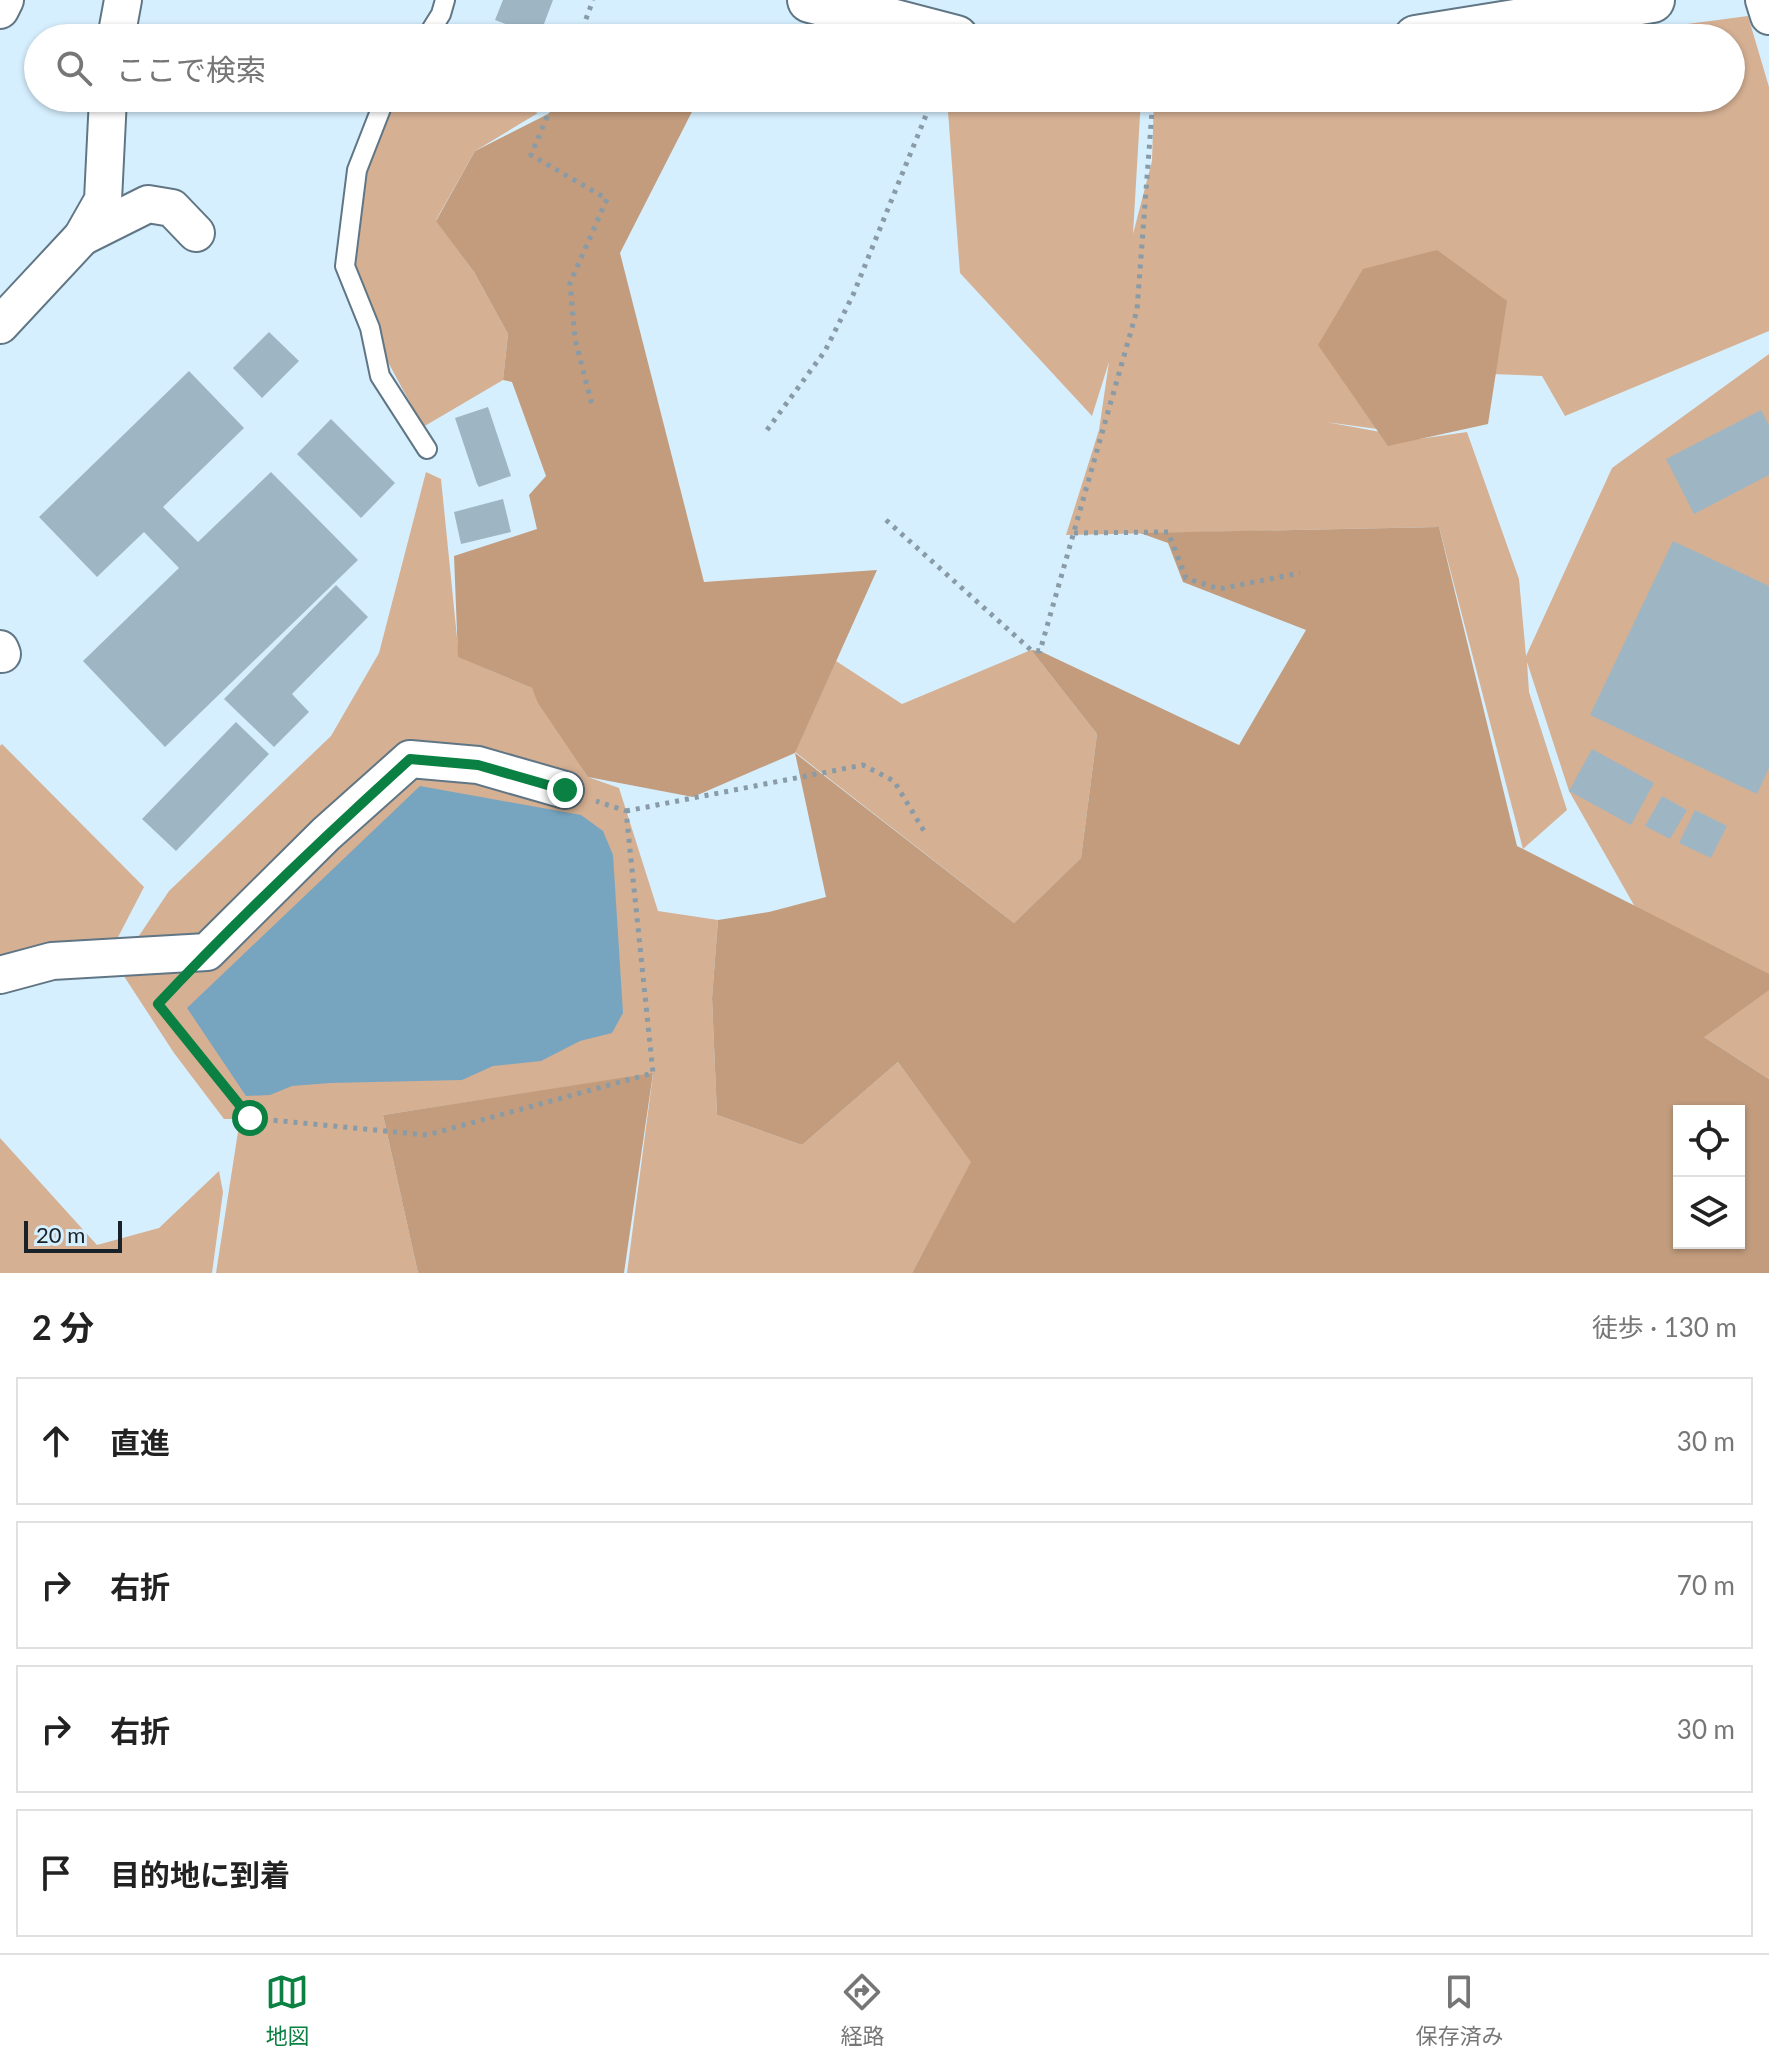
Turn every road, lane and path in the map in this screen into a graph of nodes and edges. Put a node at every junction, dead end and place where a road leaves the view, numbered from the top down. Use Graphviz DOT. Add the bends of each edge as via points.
graph roads {
  1 [pos="5,0"];
  2 [pos="123,0"];
  3 [pos="445,0"];
  4 [pos="593,0"];
  5 [pos="810,0"];
  6 [pos="1652,0"];
  7 [pos="1764,0"];
  8 [pos="0,10"];
  9 [pos="1769,16"];
  10 [pos="119,24"];
  11 [pos="435,24"];
  12 [pos="584,24"];
  13 [pos="902,24"];
  14 [pos="1503,24"];
  15 [pos="107,112"];
  16 [pos="380,112"];
  17 [pos="549,112"];
  18 [pos="927,112"];
  19 [pos="1152,112"];
  20 [pos="196,233"];
  21 [pos="82,237"];
  22 [pos="0,325"];
  23 [pos="593,409"];
  24 [pos="767,430"];
  25 [pos="427,449"];
  26 [pos="886,520"];
  27 [pos="1074,533"];
  28 [pos="1300,573"];
  29 [pos="565,790"];
  30 [pos="626,811"];
  31 [pos="924,831"];
  32 [pos="207,952"];
  33 [pos="0,975"];
  1 -- 8 [label="street"];
  2 -- 10 [label="street"];
  3 -- 11 [label="lane"];
  4 -- 12 [label="path"];
  5 -- 13 [label="street"];
  6 -- 14 [label="street"];
  7 -- 9 [label="street"];
  15 -- 21 [label="street" via="103,200"];
  16 -- 25 [label="lane" via="357,170 345,266 370,328 380,376"];
  17 -- 23 [label="path" via="531,155 607,199 570,283 575,339"];
  18 -- 24 [label="path" via="825,351"];
  19 -- 27 [label="path" via="1137,310"];
  20 -- 21 [label="street" via="172,208 148,204"];
  21 -- 22 [label="street"];
  26 -- 27 [label="path" via="1031,650 1040,651"];
  27 -- 28 [label="path" via="1168,532 1186,578 1219,589"];
  29 -- 30 [label="path"];
  29 -- 32 [label="street" via="478,765 410,759"];
  30 -- 31 [label="path" via="863,765 894,781"];
  30 -- 32 [label="path" via="653,1073 427,1135 250,1118 158,1004"];
  32 -- 33 [label="street" via="52,961"];
}
